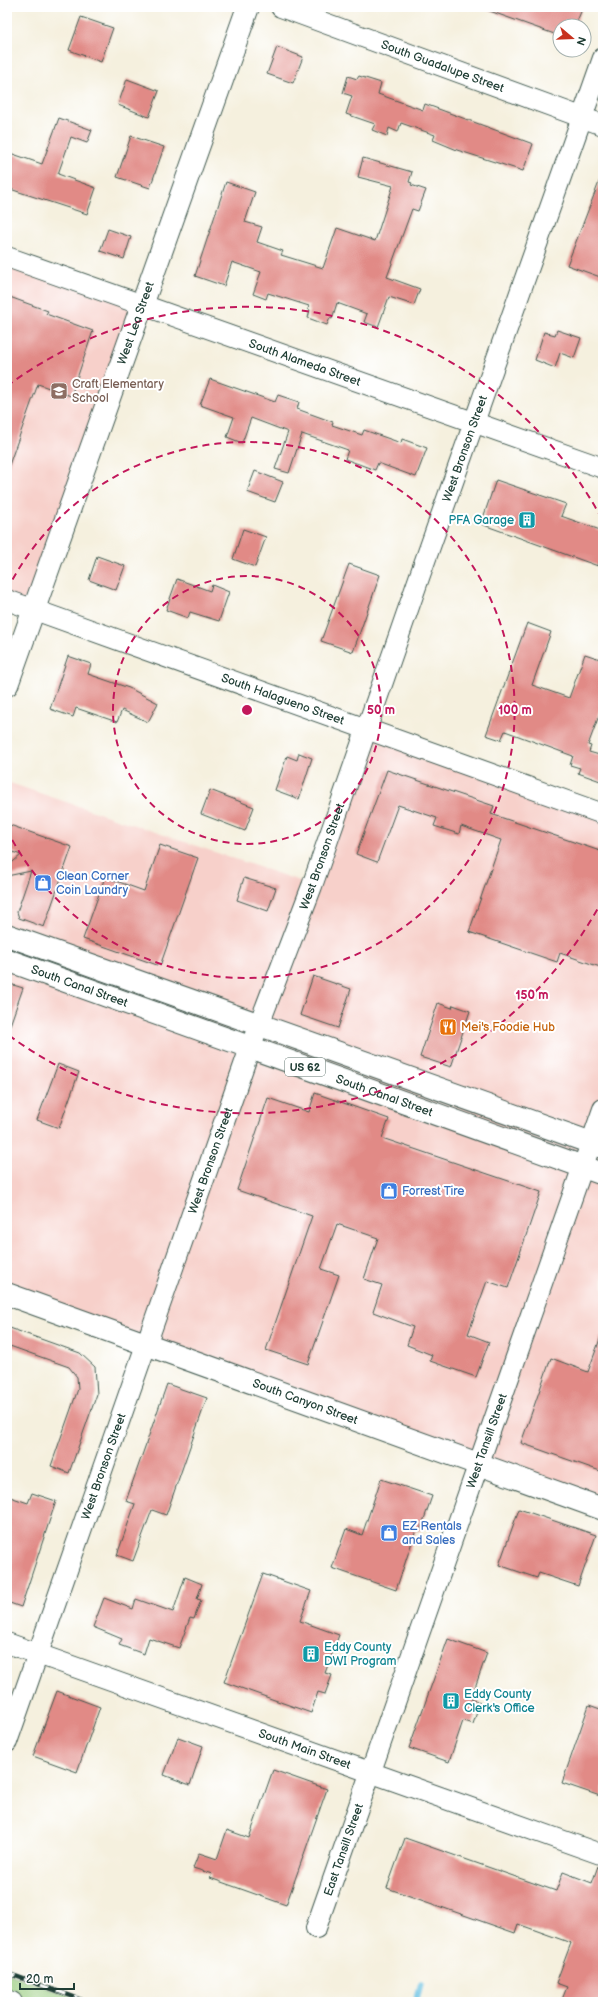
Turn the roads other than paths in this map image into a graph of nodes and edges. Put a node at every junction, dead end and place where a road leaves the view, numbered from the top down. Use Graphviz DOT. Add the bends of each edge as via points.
graph roads {
  1 [pos="248,7"];
  2 [pos="281,7"];
  3 [pos="603,58"];
  4 [pos="582,117"];
  5 [pos="603,125"];
  6 [pos="7,257"];
  7 [pos="142,305"];
  8 [pos="473,423"];
  9 [pos="603,468"];
  10 [pos="7,600"];
  11 [pos="34,610"];
  12 [pos="7,685"];
  13 [pos="366,728"];
  14 [pos="603,814"];
  15 [pos="7,935"];
  16 [pos="7,960"];
  17 [pos="259,1024"];
  18 [pos="250,1048"];
  19 [pos="603,1109"];
  20 [pos="597,1145"];
  21 [pos="582,1167"];
  22 [pos="603,1174"];
  23 [pos="7,1294"];
  24 [pos="146,1343"];
  25 [pos="478,1466"];
  26 [pos="603,1509"];
  27 [pos="7,1643"];
  28 [pos="38,1654"];
  29 [pos="7,1742"];
  30 [pos="371,1772"];
  31 [pos="603,1855"];
  32 [pos="316,1928"];
  33 [pos="7,2000"];
  34 [pos="12,2002"];
  1 -- 7 [label="main road, West Lea Street"];
  2 -- 4 [label="street, South Guadalupe Street"];
  3 -- 4 [label="street, West Bronson Street"];
  4 -- 5 [label="street, South Guadalupe Street"];
  4 -- 8 [label="street, West Bronson Street"];
  6 -- 7 [label="street, South Alameda Street"];
  7 -- 8 [label="street, South Alameda Street"];
  7 -- 11 [label="main road, West Lea Street"];
  8 -- 9 [label="street, South Alameda Street"];
  8 -- 13 [label="street, West Bronson Street"];
  10 -- 11 [label="street, South Halagueno Street"];
  11 -- 12 [label="main road, West Lea Street"];
  11 -- 13 [label="street, South Halagueno Street"];
  13 -- 14 [label="street, South Halagueno Street"];
  13 -- 17 [label="street, West Bronson Street" via="312,886"];
  15 -- 17 [label="main road, South Canal Street / US 62"];
  16 -- 18 [label="main road, South Canal Street / US 62"];
  17 -- 18 [label="street, West Bronson Street"];
  17 -- 20 [label="main road, South Canal Street / US 62"];
  18 -- 21 [label="main road, South Canal Street / US 62"];
  18 -- 24 [label="street, West Bronson Street"];
  19 -- 20 [label="street, West Tansill Street"];
  20 -- 21 [label="street, West Tansill Street"];
  21 -- 22 [label="main road, South Canal Street / US 62"];
  21 -- 25 [label="street, West Tansill Street"];
  23 -- 24 [label="main road, South Canyon Street"];
  24 -- 25 [label="main road, South Canyon Street"];
  24 -- 28 [label="street, West Bronson Street"];
  25 -- 26 [label="main road, South Canyon Street"];
  25 -- 30 [label="street, West Tansill Street"];
  27 -- 28 [label="street, South Main Street"];
  28 -- 29 [label="street, West Bronson Street"];
  28 -- 30 [label="street, South Main Street"];
  30 -- 31 [label="street, South Main Street"];
  30 -- 32 [label="street, East Tansill Street"];
  33 -- 34 [label="street"];
}
